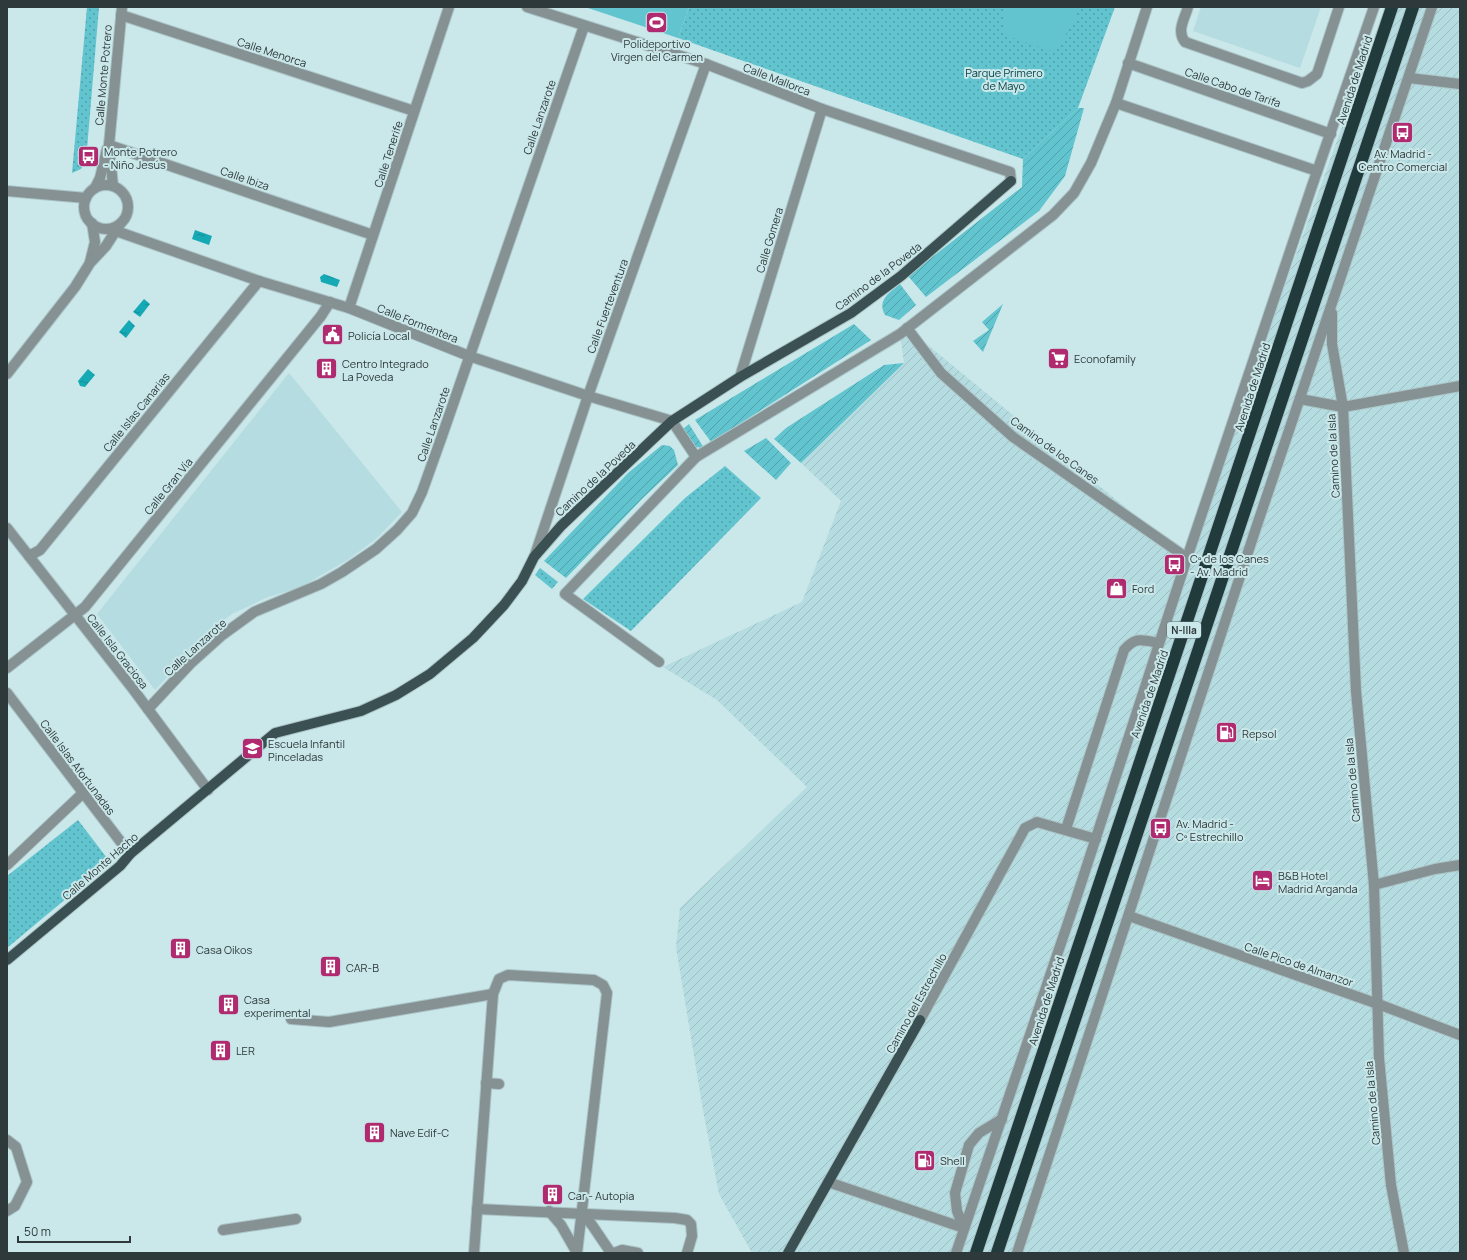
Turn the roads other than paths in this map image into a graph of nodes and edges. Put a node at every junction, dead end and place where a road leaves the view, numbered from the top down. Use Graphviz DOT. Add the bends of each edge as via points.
graph roads {
  1 [pos="450,7"];
  2 [pos="527,7"];
  3 [pos="1147,7"];
  4 [pos="1188,7"];
  5 [pos="1339,7"];
  6 [pos="1374,7"];
  7 [pos="1392,7"];
  8 [pos="1413,7"];
  9 [pos="1432,7"];
  10 [pos="122,11"];
  11 [pos="584,26"];
  12 [pos="1128,63"];
  13 [pos="706,64"];
  14 [pos="1409,78"];
  15 [pos="1460,84"];
  16 [pos="1116,103"];
  17 [pos="822,110"];
  18 [pos="414,112"];
  19 [pos="1331,134"];
  20 [pos="109,145"];
  21 [pos="1317,171"];
  22 [pos="1011,180"];
  23 [pos="113,186"];
  24 [pos="95,188"];
  25 [pos="7,191"];
  26 [pos="86,198"];
  27 [pos="92,223"];
  28 [pos="118,227"];
  29 [pos="373,234"];
  30 [pos="90,263"];
  31 [pos="259,280"];
  32 [pos="330,302"];
  33 [pos="1332,304"];
  34 [pos="349,308"];
  35 [pos="907,328"];
  36 [pos="469,356"];
  37 [pos="7,374"];
  38 [pos="740,377"];
  39 [pos="1460,386"];
  40 [pos="588,396"];
  41 [pos="1300,399"];
  42 [pos="1343,406"];
  43 [pos="672,421"];
  44 [pos="696,457"];
  45 [pos="7,528"];
  46 [pos="29,556"];
  47 [pos="534,557"];
  48 [pos="1187,558"];
  49 [pos="75,615"];
  50 [pos="1159,643"];
  51 [pos="659,662"];
  52 [pos="7,668"];
  53 [pos="7,693"];
  54 [pos="148,709"];
  55 [pos="208,790"];
  56 [pos="83,793"];
  57 [pos="1066,829"];
  58 [pos="1096,839"];
  59 [pos="130,854"];
  60 [pos="8,861"];
  61 [pos="1460,866"];
  62 [pos="1374,885"];
  63 [pos="1129,916"];
  64 [pos="7,960"];
  65 [pos="493,994"];
  66 [pos="1378,1004"];
  67 [pos="291,1019"];
  68 [pos="920,1020"];
  69 [pos="1460,1035"];
  70 [pos="486,1083"];
  71 [pos="499,1084"];
  72 [pos="1002,1119"];
  73 [pos="7,1140"];
  74 [pos="828,1182"];
  75 [pos="477,1209"];
  76 [pos="7,1211"];
  77 [pos="549,1211"];
  78 [pos="582,1212"];
  79 [pos="296,1219"];
  80 [pos="964,1228"];
  81 [pos="223,1230"];
  82 [pos="474,1253"];
  83 [pos="577,1253"];
  84 [pos="611,1253"];
  85 [pos="614,1253"];
  86 [pos="638,1253"];
  87 [pos="687,1253"];
  88 [pos="788,1253"];
  89 [pos="956,1253"];
  90 [pos="976,1253"];
  91 [pos="997,1253"];
  92 [pos="1017,1253"];
  93 [pos="1404,1253"];
  1 -- 18 [label="street, Calle Tenerife"];
  2 -- 11 [label="street, Calle Mallorca"];
  3 -- 12 [label="street"];
  4 -- 5 [label="street" via="1181,30 1185,42 1302,83 1308,82 1316,74"];
  6 -- 19 [label="street"];
  7 -- 90 [label="highway, Avenida de Madrid / N-IIIa"];
  8 -- 91 [label="highway, N-IIIa"];
  9 -- 14 [label="street"];
  10 -- 18 [label="street, Calle Menorca"];
  10 -- 20 [label="street, Calle Monte Potrero"];
  11 -- 13 [label="street, Calle Mallorca"];
  11 -- 36 [label="street, Calle Lanzarote"];
  12 -- 16 [label="street"];
  12 -- 19 [label="street, Calle Cabo de Tarifa"];
  13 -- 17 [label="street, Calle Mallorca"];
  13 -- 40 [label="street, Calle Fuerteventura"];
  14 -- 15 [label="street"];
  14 -- 33 [label="street"];
  16 -- 21 [label="street"];
  16 -- 35 [label="street" via="1091,163 1074,193 1053,215"];
  17 -- 22 [label="street, Calle Mallorca" via="1010,172"];
  17 -- 38 [label="street, Calle Gomera"];
  18 -- 29 [label="street, Calle Tenerife"];
  19 -- 21 [label="street"];
  20 -- 23 [label="street, Calle Monte Potrero"];
  20 -- 24 [label="street, Calle Monte Potrero"];
  20 -- 29 [label="street, Calle Ibiza"];
  21 -- 48 [label="street"];
  22 -- 38 [label="main road, Camino de la Poveda" via="901,276 851,314"];
  23 -- 24 [label="street"];
  23 -- 28 [label="street" via="122,191 127,200 126,216"];
  24 -- 26 [label="street"];
  25 -- 26 [label="street"];
  26 -- 27 [label="street" via="85,212"];
  27 -- 28 [label="street" via="106,229"];
  27 -- 30 [label="street" via="94,242"];
  28 -- 30 [label="street" via="106,246"];
  28 -- 31 [label="street, Calle Formentera"];
  29 -- 34 [label="street, Calle Tenerife"];
  30 -- 37 [label="street" via="75,287"];
  31 -- 32 [label="street, Calle Formentera"];
  31 -- 46 [label="street, Calle Islas Canarias" via="40,550"];
  32 -- 34 [label="street, Calle Formentera"];
  32 -- 49 [label="street, Calle Gran Vía" via="85,607"];
  33 -- 41 [label="street"];
  33 -- 42 [label="street, Camino de la Isla" via="1332,344"];
  34 -- 36 [label="street, Calle Formentera"];
  35 -- 44 [label="street"];
  35 -- 48 [label="street, Camino de los Canes" via="941,373 1013,437"];
  36 -- 40 [label="street, Calle Formentera"];
  36 -- 54 [label="street, Calle Lanzarote" via="422,492 412,512 397,530 376,550 342,572 321,584 254,612 221,636 191,663"];
  38 -- 43 [label="main road, Camino de la Poveda"];
  39 -- 42 [label="street"];
  40 -- 43 [label="street, Calle Formentera"];
  40 -- 47 [label="street, Calle Fuerteventura"];
  41 -- 42 [label="street"];
  41 -- 63 [label="street"];
  42 -- 62 [label="street, Camino de la Isla" via="1356,692"];
  43 -- 44 [label="street"];
  43 -- 47 [label="main road, Camino de la Poveda" via="561,526"];
  44 -- 51 [label="street" via="565,594"];
  45 -- 46 [label="street, Calle Isla Graciosa"];
  46 -- 49 [label="street, Calle Isla Graciosa"];
  47 -- 55 [label="main road, Camino de la Poveda" via="522,581 504,605 474,638 430,674 396,695 361,711 275,733"];
  48 -- 50 [label="street"];
  49 -- 52 [label="street, Calle Gran Vía"];
  49 -- 54 [label="street, Calle Isla Graciosa"];
  50 -- 57 [label="street" via="1140,640 1131,642 1124,650"];
  50 -- 58 [label="street"];
  53 -- 56 [label="street, Calle Islas Afortunadas"];
  54 -- 55 [label="street, Calle Isla Graciosa"];
  55 -- 59 [label="main road, Calle Monte Hacho"];
  56 -- 59 [label="street, Calle Islas Afortunadas"];
  56 -- 60 [label="street"];
  57 -- 58 [label="street, Camino del Estrechillo"];
  57 -- 68 [label="street, Camino del Estrechillo" via="1037,822 1025,828"];
  58 -- 72 [label="street"];
  59 -- 64 [label="main road, Calle Monte Hacho" via="120,866"];
  61 -- 62 [label="street" via="1435,869"];
  62 -- 66 [label="street, Camino de la Isla"];
  63 -- 66 [label="street, Calle Pico de Almanzor"];
  63 -- 92 [label="street"];
  65 -- 67 [label="street" via="329,1022"];
  65 -- 70 [label="street"];
  65 -- 78 [label="street" via="499,979 508,975 594,980 603,985 607,993"];
  66 -- 69 [label="street, Calle Pico de Almanzor"];
  66 -- 93 [label="street, Camino de la Isla" via="1379,1058 1391,1185"];
  68 -- 74 [label="main road, Camino del Estrechillo"];
  70 -- 71 [label="street"];
  70 -- 75 [label="street"];
  72 -- 80 [label="street"];
  72 -- 80 [label="street" via="979,1133 969,1145 954,1193 957,1212"];
  73 -- 76 [label="street" via="16,1147 27,1182 15,1206"];
  74 -- 80 [label="street"];
  74 -- 88 [label="main road, Camino del Estrechillo"];
  75 -- 77 [label="street"];
  75 -- 82 [label="street"];
  77 -- 78 [label="street"];
  77 -- 83 [label="street" via="561,1225"];
  78 -- 83 [label="street"];
  78 -- 84 [label="street"];
  78 -- 87 [label="street" via="686,1220 691,1224 692,1236"];
  79 -- 81 [label="street"];
  80 -- 89 [label="street"];
  85 -- 86 [label="street" via="622,1250"];
}
